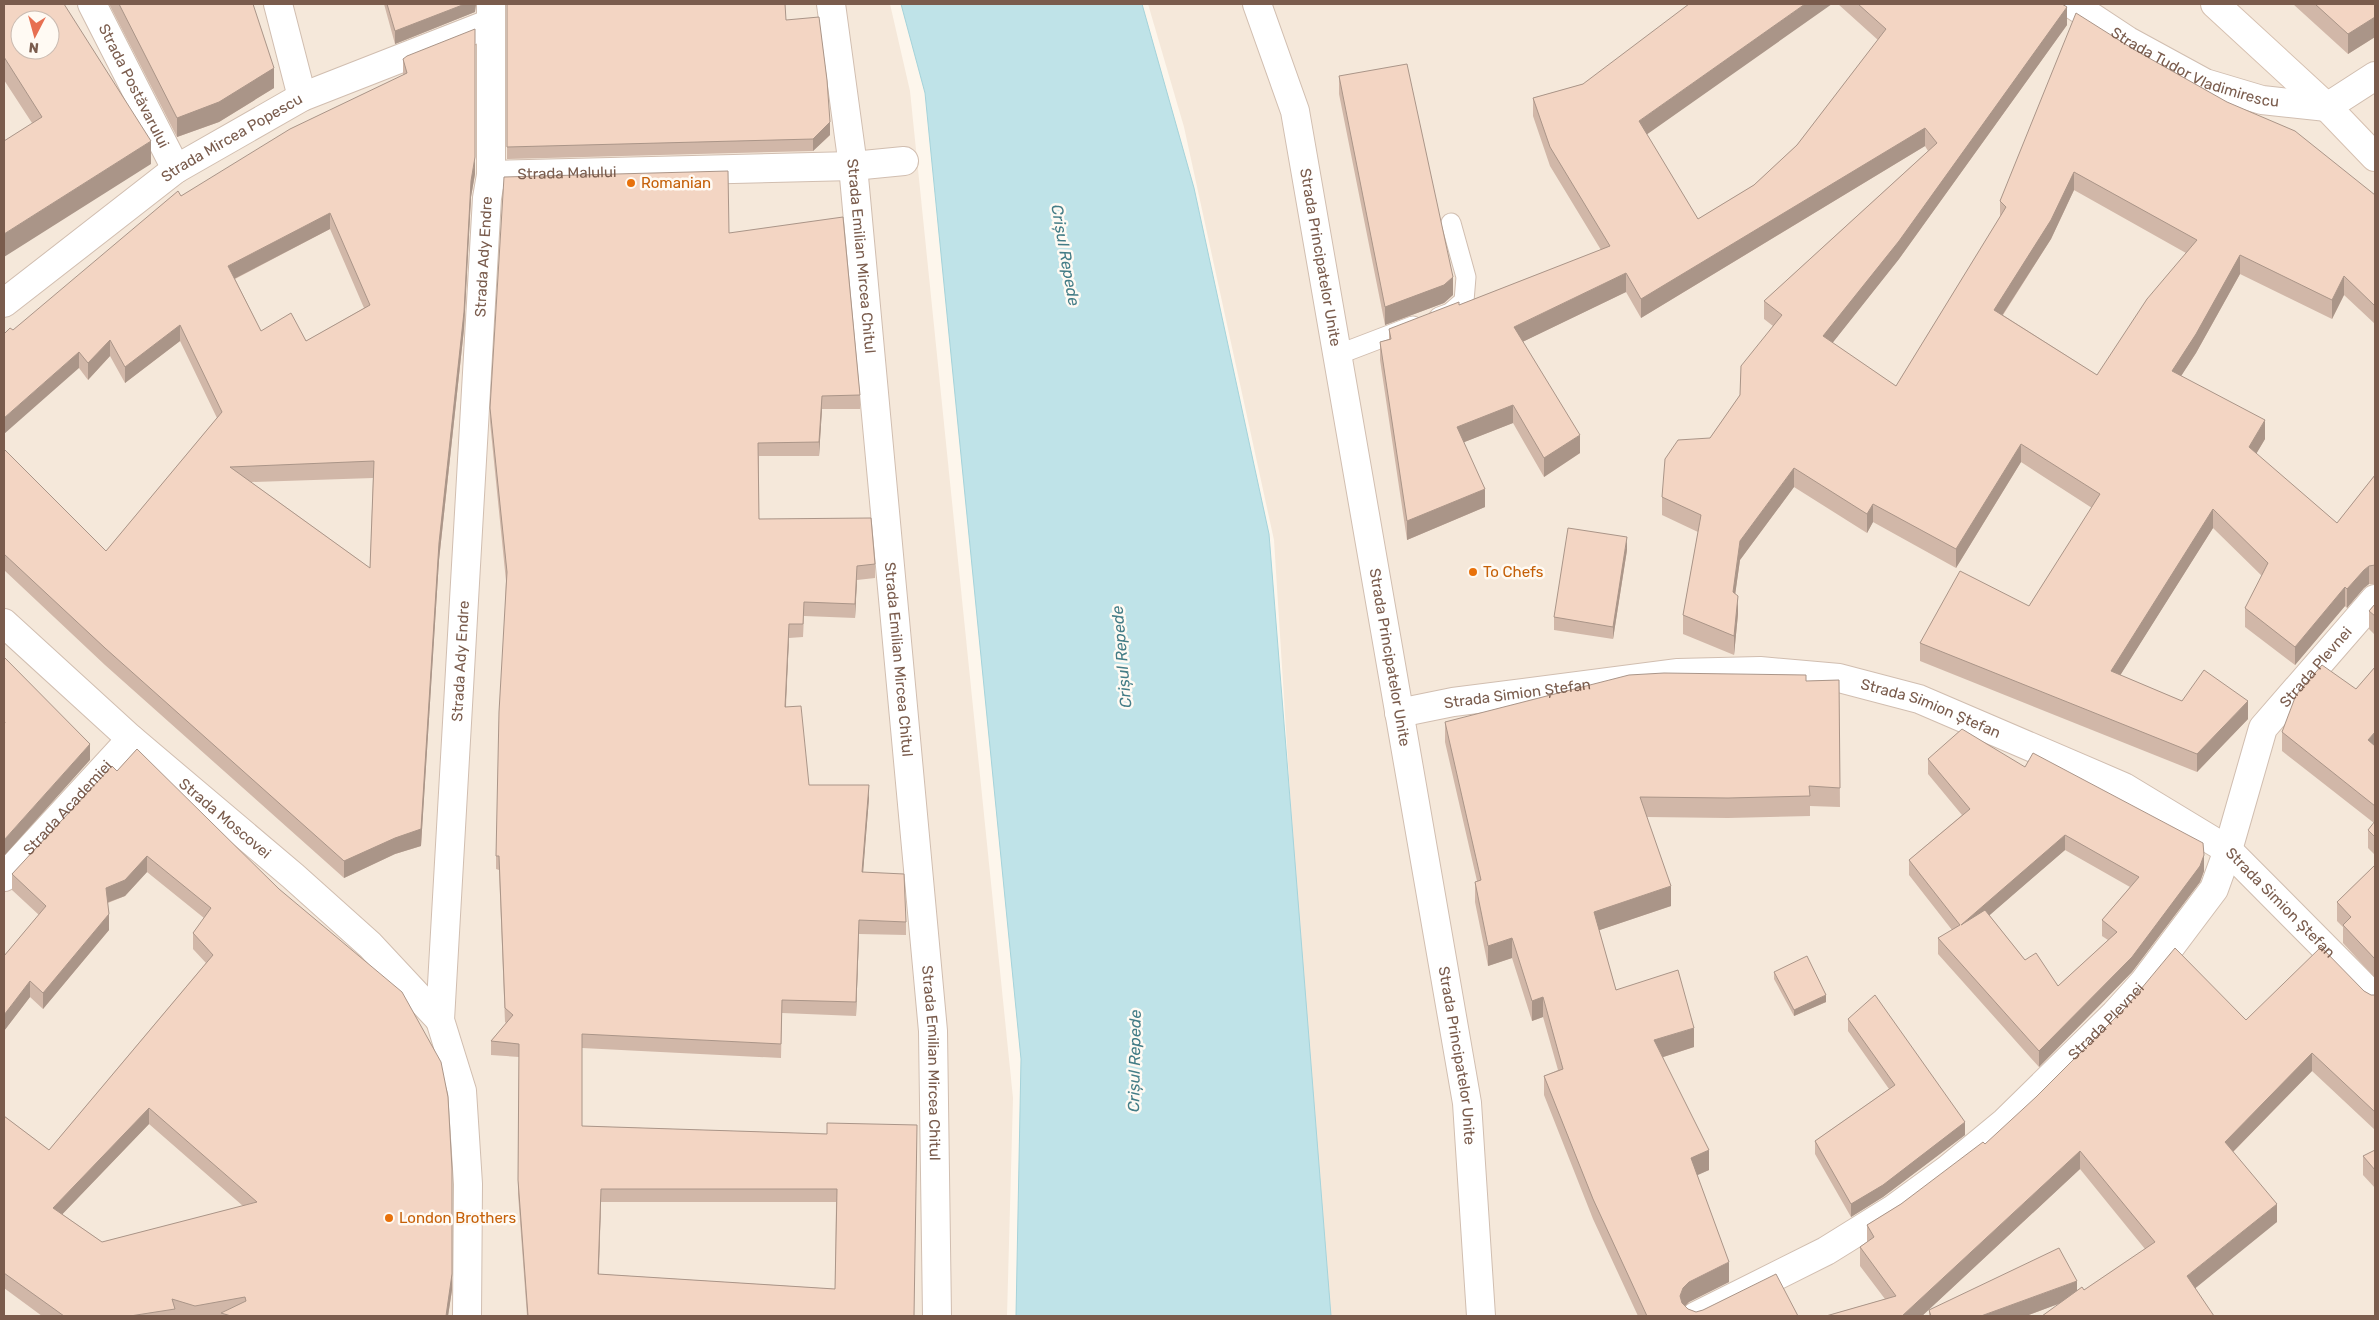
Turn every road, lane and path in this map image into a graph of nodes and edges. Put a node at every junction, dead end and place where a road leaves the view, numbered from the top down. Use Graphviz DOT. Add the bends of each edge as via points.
graph roads {
  1 [pos="92,4"];
  2 [pos="278,4"];
  3 [pos="831,4"];
  4 [pos="1257,4"];
  5 [pos="2072,4"];
  6 [pos="2215,4"];
  7 [pos="491,13"];
  8 [pos="2375,76"];
  9 [pos="302,97"];
  10 [pos="2327,107"];
  11 [pos="2375,157"];
  12 [pos="904,161"];
  13 [pos="853,166"];
  14 [pos="176,169"];
  15 [pos="491,174"];
  16 [pos="1451,223"];
  17 [pos="4,303"];
  18 [pos="1337,355"];
  19 [pos="2375,599"];
  20 [pos="4,623"];
  21 [pos="1399,713"];
  22 [pos="131,739"];
  23 [pos="2228,850"];
  24 [pos="4,877"];
  25 [pos="2375,998"];
  26 [pos="440,1020"];
  27 [pos="467,1316"];
  28 [pos="937,1316"];
  29 [pos="1481,1316"];
  30 [pos="1696,1316"];
  1 -- 14 [label="street, Strada Postăvarului"];
  2 -- 9 [label="street"];
  3 -- 13 [label="street, Strada Emilian Mircea Chitul"];
  4 -- 18 [label="street, Strada Principatelor Unite" via="1294,111"];
  5 -- 10 [label="street, Strada Tudor Vladimirescu" via="2128,41 2205,84 2262,100"];
  6 -- 10 [label="street, Strada Tudor Vladimirescu"];
  7 -- 9 [label="street, Strada Mircea Popescu"];
  7 -- 15 [label="street, Strada Ady Endre"];
  8 -- 10 [label="street"];
  9 -- 14 [label="street, Strada Mircea Popescu"];
  10 -- 11 [label="street, Strada Tudor Vladimirescu"];
  12 -- 13 [label="street, Strada Malului"];
  13 -- 15 [label="street, Strada Malului"];
  13 -- 28 [label="street, Strada Emilian Mircea Chitul" via="933,1031"];
  14 -- 17 [label="street, Strada Mircea Popescu"];
  15 -- 26 [label="street, Strada Ady Endre" via="486,208"];
  16 -- 18 [label="lane" via="1466,277 1464,301 1450,314"];
  18 -- 21 [label="street, Strada Principatelor Unite"];
  19 -- 23 [label="street, Strada Plevnei" via="2263,728"];
  20 -- 22 [label="street, Strada Moscovei"];
  21 -- 23 [label="street, Strada Simion Ștefan" via="1453,702 1678,672 1760,671 1839,678 1919,698 2124,787"];
  21 -- 29 [label="street, Strada Principatelor Unite" via="1467,1103"];
  22 -- 24 [label="street, Strada Academiei"];
  22 -- 26 [label="street, Strada Moscovei" via="349,926"];
  23 -- 25 [label="street, Strada Simion Ștefan"];
  23 -- 30 [label="street, Strada Plevnei" via="2214,889 2144,982 2083,1047 2005,1122 1892,1210 1826,1251"];
  26 -- 27 [label="street, Strada Ady Endre" via="462,1091 468,1184"];
}
